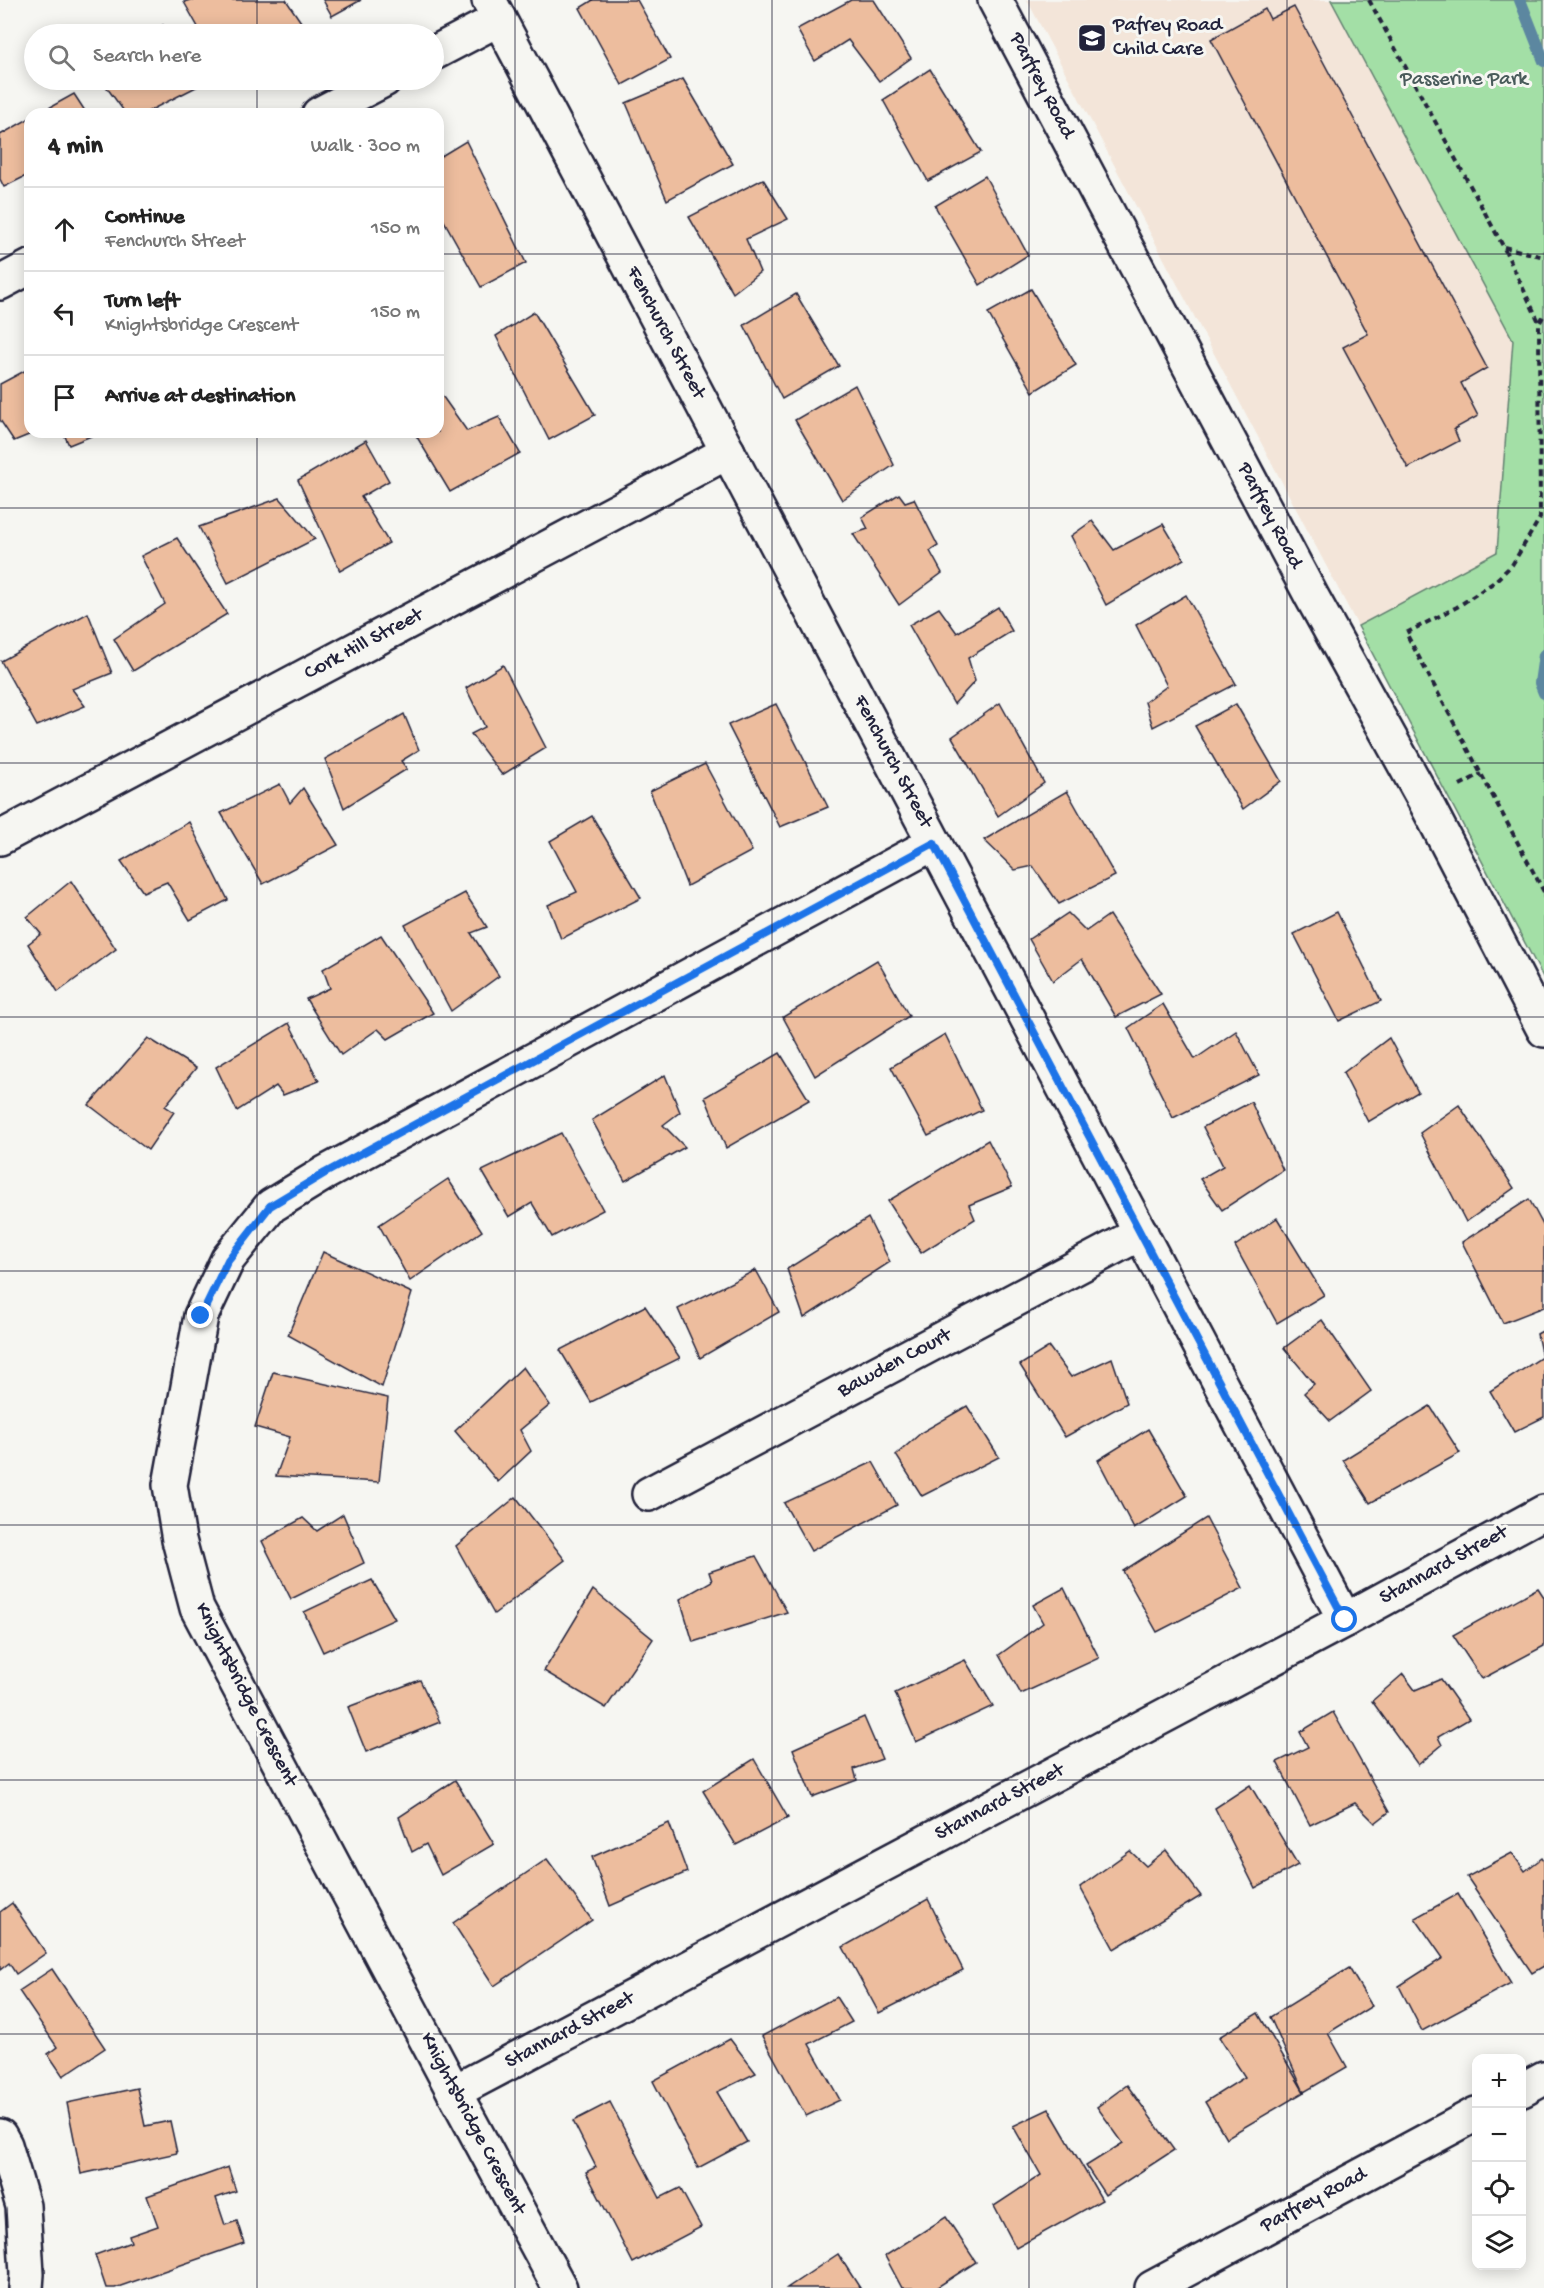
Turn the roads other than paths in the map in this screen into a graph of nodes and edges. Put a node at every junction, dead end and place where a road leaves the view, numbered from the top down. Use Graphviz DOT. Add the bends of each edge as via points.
graph roads {
  1 [pos="996,0"];
  2 [pos="494,9"];
  3 [pos="444,46"];
  4 [pos="365,90"];
  5 [pos="330,108"];
  6 [pos="24,270"];
  7 [pos="0,283"];
  8 [pos="728,452"];
  9 [pos="0,838"];
  10 [pos="934,843"];
  11 [pos="1544,1030"];
  12 [pos="1141,1233"];
  13 [pos="649,1494"];
  14 [pos="1544,1512"];
  15 [pos="1345,1620"];
  16 [pos="1544,2078"];
  17 [pos="1526,2087"];
  18 [pos="454,2092"];
  19 [pos="1472,2116"];
  20 [pos="0,2136"];
  21 [pos="26,2288"];
  22 [pos="560,2288"];
  23 [pos="1152,2288"];
  1 -- 11 [label="street, Parfrey Road"];
  2 -- 3 [label="street"];
  2 -- 8 [label="street, Fenchurch Street"];
  4 -- 5 [label="street"];
  6 -- 7 [label="street"];
  8 -- 9 [label="street, Cork Hill Street"];
  8 -- 10 [label="street, Fenchurch Street"];
  10 -- 12 [label="street, Fenchurch Street"];
  10 -- 18 [label="street, Knightsbridge Crescent" via="270,1206 228,1260 201,1316 170,1485 179,1540 197,1608"];
  12 -- 13 [label="street, Bawden Court"];
  12 -- 15 [label="street, Fenchurch Street"];
  14 -- 15 [label="street, Stannard Street"];
  15 -- 18 [label="street, Stannard Street"];
  16 -- 17 [label="street"];
  18 -- 22 [label="street, Knightsbridge Crescent"];
  19 -- 23 [label="street, Parfrey Road"];
  20 -- 21 [label="street" via="23,2206"];
}
